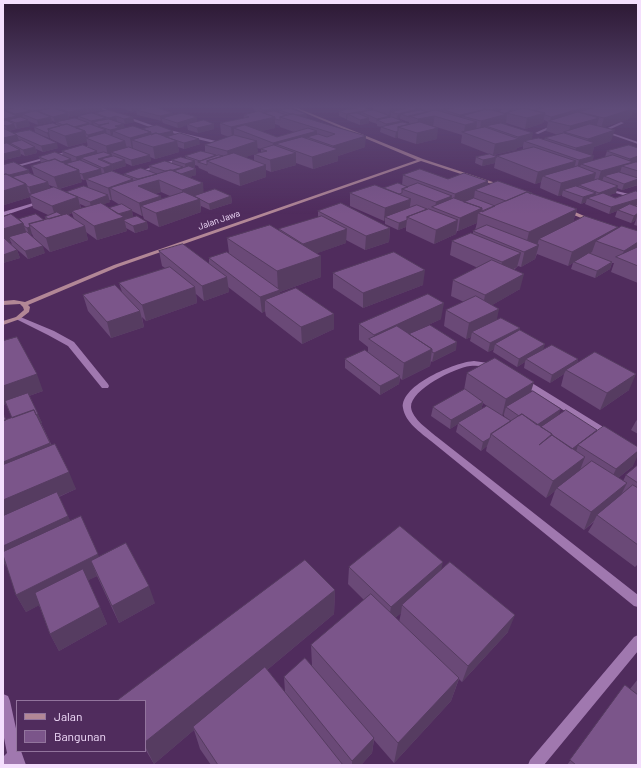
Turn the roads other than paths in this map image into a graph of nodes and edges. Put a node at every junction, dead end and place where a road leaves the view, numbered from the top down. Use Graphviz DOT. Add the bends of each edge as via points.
graph roads {
  1 [pos="102,143"];
  2 [pos="214,143"];
  3 [pos="380,143"];
  4 [pos="212,150"];
  5 [pos="189,156"];
  6 [pos="421,160"];
  7 [pos="3,170"];
  8 [pos="128,175"];
  9 [pos="511,189"];
  10 [pos="614,191"];
  11 [pos="638,198"];
  12 [pos="47,201"];
  13 [pos="563,209"];
  14 [pos="3,214"];
  15 [pos="600,223"];
  16 [pos="3,303"];
  17 [pos="25,304"];
  18 [pos="18,318"];
  19 [pos="3,323"];
  20 [pos="503,369"];
  21 [pos="516,377"];
  22 [pos="106,386"];
  23 [pos="618,440"];
  24 [pos="638,602"];
  25 [pos="638,641"];
  26 [pos="3,701"];
  27 [pos="13,762"];
  28 [pos="535,765"];
  1 -- 7 [label="street"];
  2 -- 4 [label="street" via="220,145"];
  3 -- 6 [label="main road"];
  5 -- 8 [label="street"];
  6 -- 9 [label="main road"];
  6 -- 17 [label="main road, Jalan Jawa" via="116,266"];
  10 -- 11 [label="street"];
  12 -- 14 [label="street"];
  13 -- 15 [label="main road"];
  16 -- 17 [label="main road"];
  17 -- 18 [label="main road" via="27,311"];
  18 -- 19 [label="main road"];
  18 -- 22 [label="street" via="71,344"];
  20 -- 24 [label="street" via="479,363 460,366 423,384 409,398 407,409 412,418 434,439"];
  21 -- 23 [label="street"];
  25 -- 28 [label="street"];
  26 -- 27 [label="street"];
}
